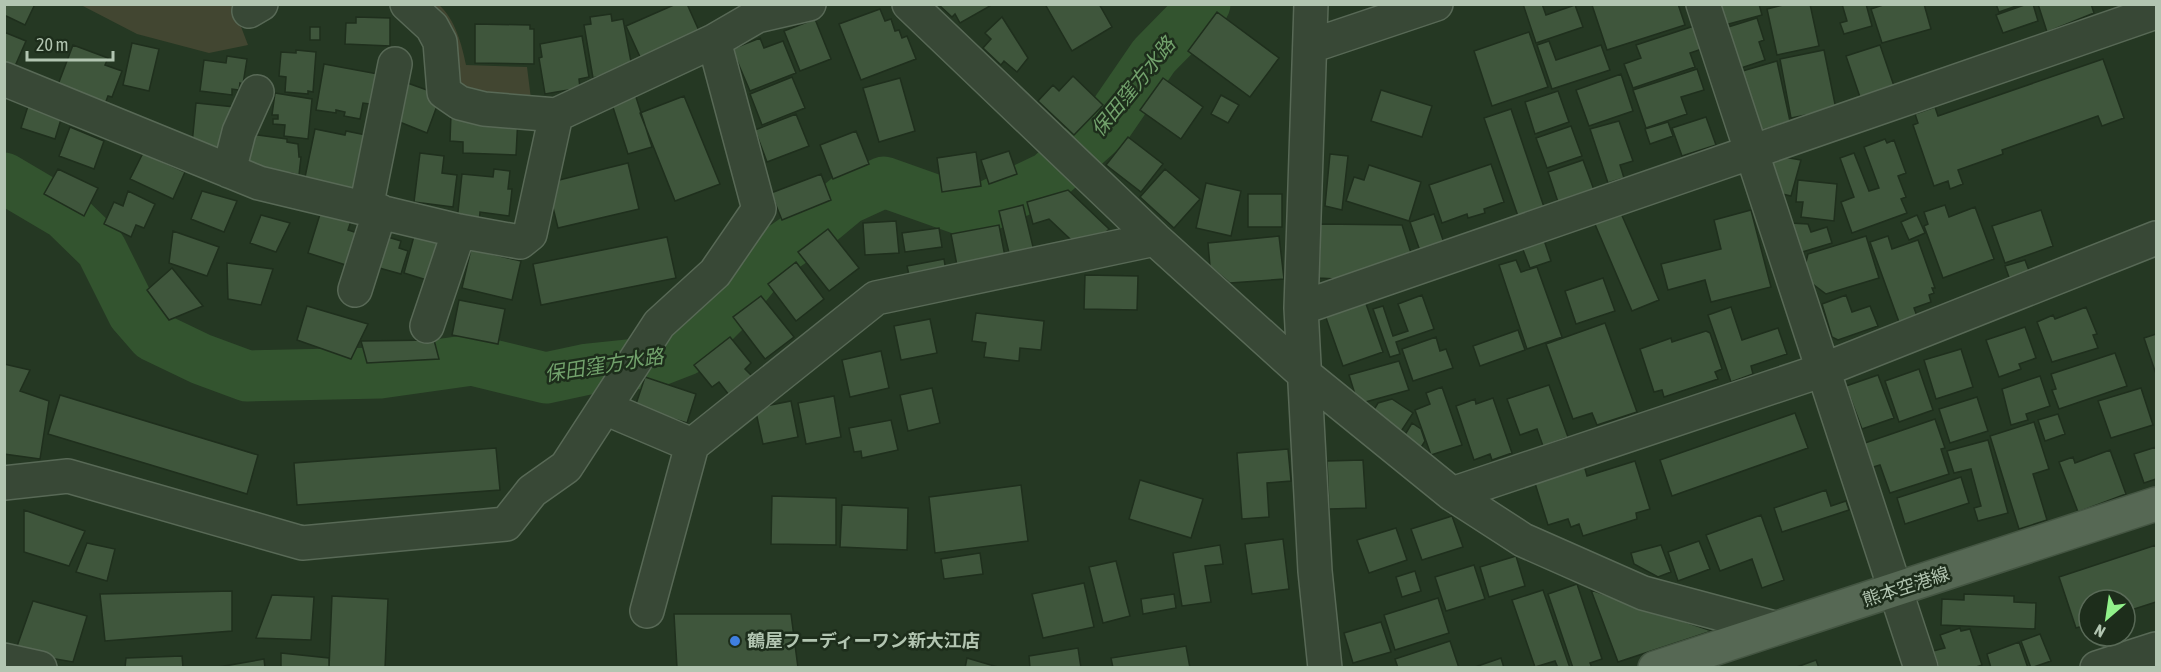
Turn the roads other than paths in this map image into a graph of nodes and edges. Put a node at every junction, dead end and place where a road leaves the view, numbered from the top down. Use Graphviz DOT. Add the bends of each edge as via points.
graph roads {
  1 [pos="407,4"];
  2 [pos="810,4"];
  3 [pos="909,4"];
  4 [pos="1311,4"];
  5 [pos="1436,4"];
  6 [pos="1703,4"];
  7 [pos="747,10"];
  8 [pos="2157,12"];
  9 [pos="714,41"];
  10 [pos="1311,46"];
  11 [pos="395,64"];
  12 [pos="4,79"];
  13 [pos="257,92"];
  14 [pos="556,115"];
  15 [pos="1750,152"];
  16 [pos="229,171"];
  17 [pos="373,210"];
  18 [pos="459,231"];
  19 [pos="2157,238"];
  20 [pos="1155,239"];
  21 [pos="355,290"];
  22 [pos="1301,308"];
  23 [pos="427,326"];
  24 [pos="1823,370"];
  25 [pos="1303,374"];
  26 [pos="605,408"];
  27 [pos="692,445"];
  28 [pos="4,483"];
  29 [pos="1452,494"];
  30 [pos="2157,504"];
  31 [pos="1895,591"];
  32 [pos="647,612"];
  33 [pos="1774,628"];
  34 [pos="2157,649"];
  35 [pos="4,660"];
  36 [pos="40,668"];
  37 [pos="1325,668"];
  38 [pos="1655,668"];
  39 [pos="1921,668"];
  40 [pos="2097,668"];
  1 -- 14 [label="street" via="432,27 440,42 444,92 460,103 484,109"];
  2 -- 7 [label="street"];
  3 -- 20 [label="street"];
  4 -- 10 [label="street"];
  5 -- 10 [label="street"];
  6 -- 15 [label="street"];
  7 -- 9 [label="street"];
  8 -- 15 [label="street"];
  9 -- 14 [label="street"];
  9 -- 26 [label="street" via="759,209 715,273 660,324"];
  10 -- 22 [label="street"];
  11 -- 17 [label="street"];
  12 -- 16 [label="street"];
  13 -- 16 [label="street" via="239,132"];
  14 -- 18 [label="street" via="530,234 520,242"];
  15 -- 22 [label="street"];
  15 -- 24 [label="street"];
  16 -- 17 [label="street" via="259,183"];
  17 -- 18 [label="street"];
  17 -- 21 [label="street"];
  18 -- 23 [label="street"];
  19 -- 24 [label="street"];
  20 -- 25 [label="street"];
  20 -- 27 [label="street" via="876,298"];
  22 -- 25 [label="street"];
  24 -- 29 [label="street"];
  24 -- 31 [label="street"];
  25 -- 29 [label="street"];
  25 -- 37 [label="street"];
  26 -- 27 [label="street"];
  26 -- 28 [label="street" via="566,467 532,491 506,524 302,543 68,476"];
  27 -- 32 [label="street"];
  29 -- 33 [label="street" via="1523,540 1643,593"];
  30 -- 31 [label="main road, 熊本空港線"];
  31 -- 33 [label="main road, 熊本空港線"];
  31 -- 39 [label="street"];
  33 -- 38 [label="main road, 熊本空港線"];
  34 -- 40 [label="street"];
  35 -- 36 [label="street"];
}
